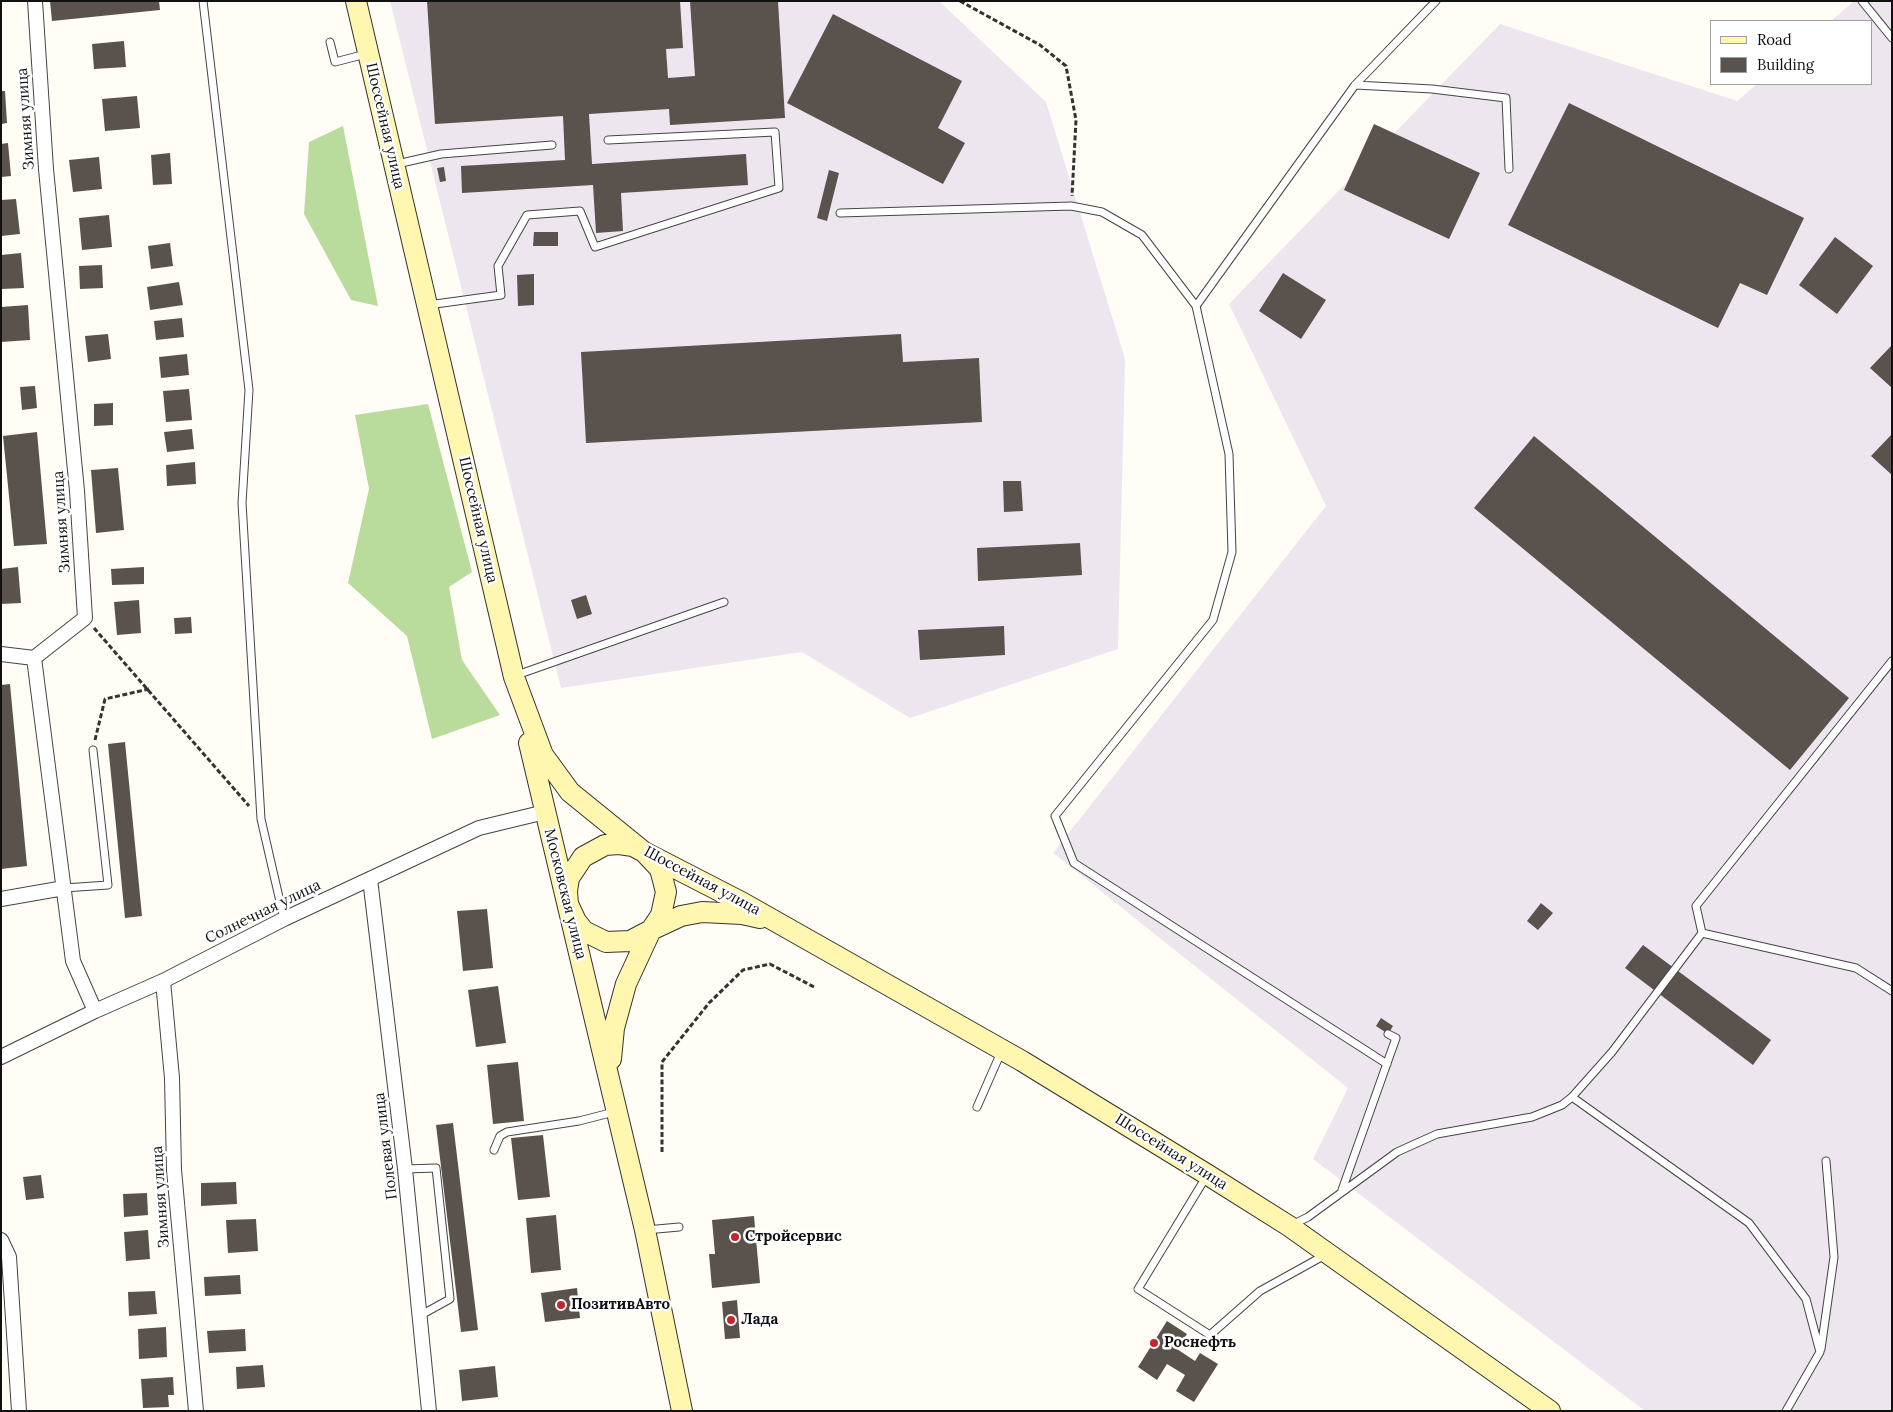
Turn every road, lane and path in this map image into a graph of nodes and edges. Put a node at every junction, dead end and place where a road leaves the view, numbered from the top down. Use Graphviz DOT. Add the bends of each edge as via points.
graph roads {
  1 [pos="35,1"];
  2 [pos="203,1"];
  3 [pos="356,1"];
  4 [pos="960,1"];
  5 [pos="1436,1"];
  6 [pos="1862,1"];
  7 [pos="1892,38"];
  8 [pos="330,42"];
  9 [pos="368,54"];
  10 [pos="1355,85"];
  11 [pos="608,140"];
  12 [pos="552,145"];
  13 [pos="394,165"];
  14 [pos="1509,169"];
  15 [pos="1071,206"];
  16 [pos="840,213"];
  17 [pos="427,305"];
  18 [pos="1196,306"];
  19 [pos="724,602"];
  20 [pos="85,618"];
  21 [pos="1,654"];
  22 [pos="34,658"];
  23 [pos="1892,661"];
  24 [pos="514,677"];
  25 [pos="149,689"];
  26 [pos="93,750"];
  27 [pos="545,812"];
  28 [pos="261,819"];
  29 [pos="644,852"];
  30 [pos="370,879"];
  31 [pos="64,888"];
  32 [pos="1,899"];
  33 [pos="568,904"];
  34 [pos="284,919"];
  35 [pos="774,921"];
  36 [pos="651,930"];
  37 [pos="1702,933"];
  38 [pos="163,981"];
  39 [pos="816,988"];
  40 [pos="1892,991"];
  41 [pos="95,1011"];
  42 [pos="1388,1034"];
  43 [pos="1002,1050"];
  44 [pos="1,1057"];
  45 [pos="1387,1064"];
  46 [pos="1572,1097"];
  47 [pos="977,1107"];
  48 [pos="617,1111"];
  49 [pos="494,1150"];
  50 [pos="662,1152"];
  51 [pos="1826,1161"];
  52 [pos="405,1169"];
  53 [pos="1208,1175"];
  54 [pos="1342,1191"];
  55 [pos="1289,1226"];
  56 [pos="679,1227"];
  57 [pos="646,1230"];
  58 [pos="1,1240"];
  59 [pos="1328,1254"];
  60 [pos="421,1315"];
  61 [pos="1820,1352"];
  62 [pos="19,1411"];
  63 [pos="196,1411"];
  64 [pos="429,1411"];
  65 [pos="682,1411"];
  66 [pos="1550,1411"];
  67 [pos="1786,1411"];
  1 -- 20 [label="street, Зимняя улица" via="46,169 77,491"];
  2 -- 28 [label="lane" via="249,390 242,503"];
  3 -- 9 [label="main road, Шоссейная улица"];
  4 -- 15 [label="path" via="1040,45 1066,66 1076,120"];
  5 -- 10 [label="lane"];
  6 -- 7 [label="lane"];
  8 -- 9 [label="lane" via="336,62"];
  9 -- 13 [label="main road, Шоссейная улица"];
  10 -- 14 [label="lane" via="1432,89 1506,98"];
  10 -- 18 [label="lane"];
  11 -- 17 [label="lane" via="776,132 779,188 594,247 580,211 527,215 498,266 501,295"];
  12 -- 13 [label="lane" via="441,154"];
  13 -- 17 [label="main road, Шоссейная улица"];
  15 -- 16 [label="lane"];
  15 -- 18 [label="lane" via="1102,212 1142,236"];
  17 -- 24 [label="main road, Шоссейная улица"];
  18 -- 45 [label="lane" via="1229,454 1232,552 1213,620 1055,816 1074,863"];
  19 -- 24 [label="lane"];
  20 -- 22 [label="street"];
  20 -- 25 [label="path"];
  21 -- 22 [label="street"];
  22 -- 31 [label="street"];
  23 -- 37 [label="lane" via="1696,906"];
  24 -- 27 [label="main road, Московская улица"];
  24 -- 29 [label="main road, Шоссейная улица" via="533,732 555,774 570,792"];
  25 -- 26 [label="path" via="105,699"];
  25 -- 28 [label="path"];
  26 -- 31 [label="lane" via="108,885"];
  27 -- 30 [label="street, Солнечная улица" via="479,828"];
  27 -- 33 [label="main road, Московская улица"];
  28 -- 34 [label="lane"];
  29 -- 33 [label="main road" via="619,844 594,849 579,862 569,878"];
  29 -- 35 [label="main road, Шоссейная улица"];
  29 -- 36 [label="main road, Московская улица" via="660,869 666,892 661,915"];
  30 -- 34 [label="street, Солнечная улица"];
  30 -- 52 [label="street, Полевая улица"];
  31 -- 32 [label="street"];
  31 -- 41 [label="street" via="72,961"];
  33 -- 36 [label="main road" via="584,931 606,942 630,941"];
  33 -- 48 [label="main road, Московская улица"];
  34 -- 38 [label="street, Солнечная улица"];
  35 -- 36 [label="main road, Шоссейная улица" via="742,914 702,912 681,916"];
  35 -- 43 [label="main road, Шоссейная улица"];
  36 -- 48 [label="main road, Московская улица" via="626,984 614,1028 612,1070"];
  37 -- 40 [label="lane" via="1856,968"];
  37 -- 46 [label="lane" via="1612,1052"];
  38 -- 41 [label="street, Солнечная улица"];
  38 -- 63 [label="street, Зимняя улица" via="172,1078 174,1170"];
  39 -- 50 [label="path" via="770,964 743,970 709,1003 662,1062"];
  41 -- 44 [label="street, Солнечная улица"];
  42 -- 45 [label="lane" via="1396,1038"];
  43 -- 47 [label="lane"];
  43 -- 53 [label="main road, Шоссейная улица"];
  45 -- 54 [label="lane"];
  46 -- 54 [label="lane" via="1562,1105 1532,1117 1436,1134 1397,1152"];
  46 -- 61 [label="lane" via="1749,1223 1806,1299"];
  48 -- 49 [label="lane" via="579,1121 507,1132 500,1136"];
  48 -- 57 [label="main road, Московская улица"];
  51 -- 61 [label="lane" via="1834,1258"];
  52 -- 60 [label="street, Полевая улица"];
  52 -- 60 [label="lane" via="436,1168 450,1299"];
  53 -- 55 [label="main road, Шоссейная улица"];
  53 -- 59 [label="lane" via="1138,1289 1210,1335 1260,1291"];
  54 -- 55 [label="lane" via="1308,1217"];
  55 -- 59 [label="main road, Шоссейная улица"];
  56 -- 57 [label="lane"];
  57 -- 65 [label="main road, Московская улица"];
  58 -- 62 [label="street" via="9,1257"];
  59 -- 66 [label="main road, Шоссейная улица"];
  60 -- 64 [label="street, Полевая улица"];
  61 -- 67 [label="lane"];
}
